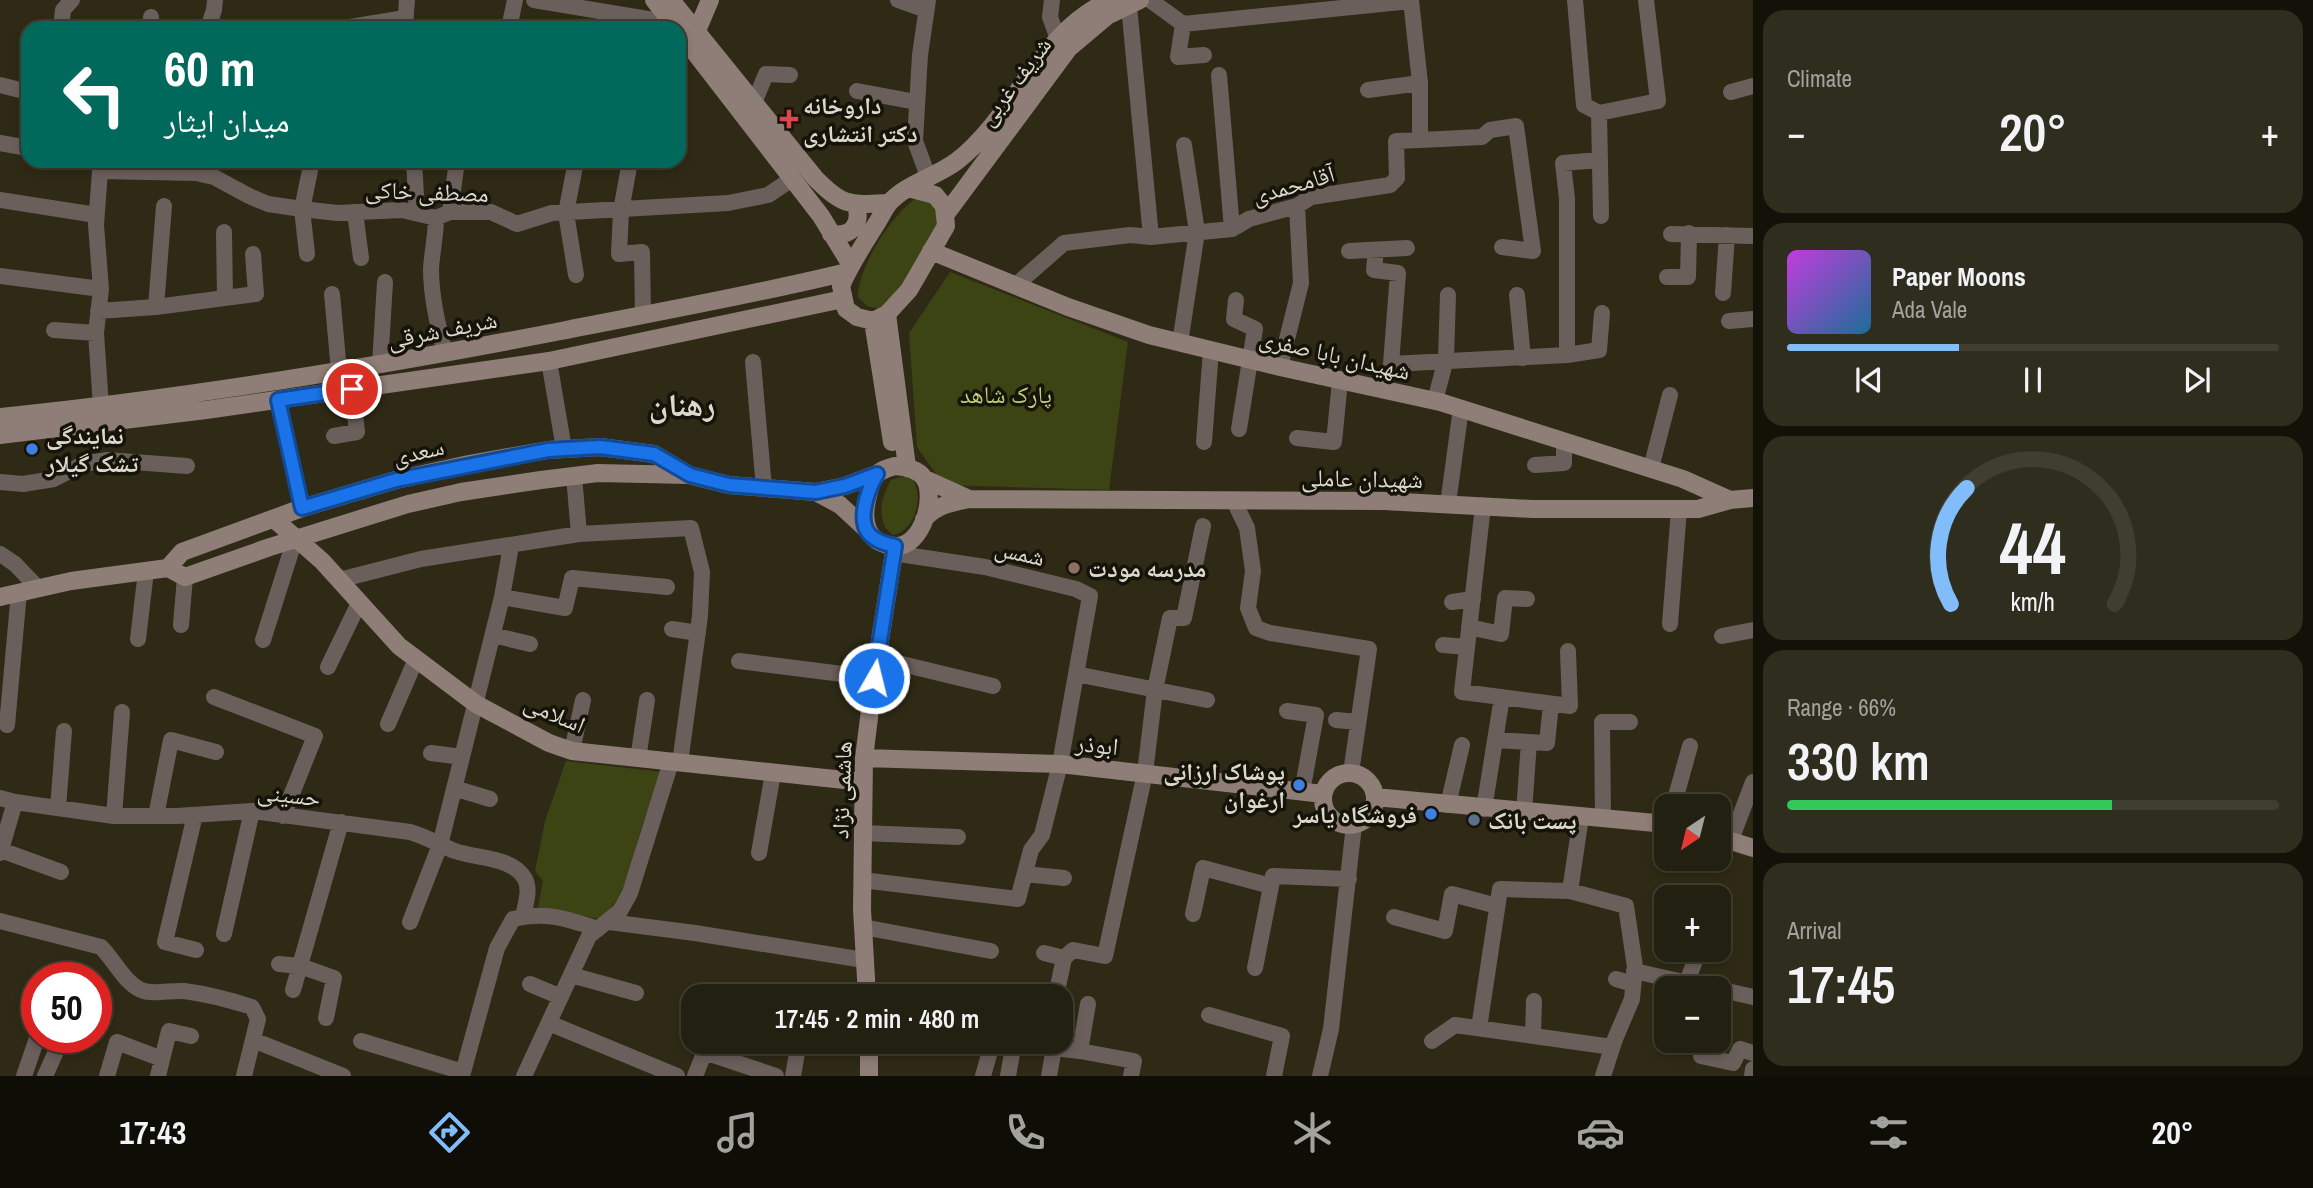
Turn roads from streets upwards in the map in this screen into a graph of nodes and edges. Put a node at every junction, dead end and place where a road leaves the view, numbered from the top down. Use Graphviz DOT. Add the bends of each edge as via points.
graph roads {
  1 [pos="72,0"];
  2 [pos="215,0"];
  3 [pos="407,0"];
  4 [pos="515,0"];
  5 [pos="534,0"];
  6 [pos="654,0"];
  7 [pos="671,0"];
  8 [pos="710,0"];
  9 [pos="898,0"];
  10 [pos="1052,0"];
  11 [pos="1111,0"];
  12 [pos="1150,0"];
  13 [pos="1575,0"];
  14 [pos="1646,0"];
  15 [pos="1411,1"];
  16 [pos="1135,3"];
  17 [pos="927,5"];
  18 [pos="61,21"];
  19 [pos="210,21"];
  20 [pos="405,21"];
  21 [pos="510,21"];
  22 [pos="640,21"];
  23 [pos="674,21"];
  24 [pos="678,21"];
  25 [pos="686,24"];
  26 [pos="1183,24"];
  27 [pos="686,34"];
  28 [pos="686,36"];
  29 [pos="1058,39"];
  30 [pos="1203,55"];
  31 [pos="790,75"];
  32 [pos="1219,75"];
  33 [pos="1420,83"];
  34 [pos="0,85"];
  35 [pos="1753,86"];
  36 [pos="21,90"];
  37 [pos="1368,90"];
  38 [pos="857,91"];
  39 [pos="1731,92"];
  40 [pos="916,102"];
  41 [pos="754,103"];
  42 [pos="1599,113"];
  43 [pos="1420,140"];
  44 [pos="0,143"];
  45 [pos="1184,145"];
  46 [pos="21,147"];
  47 [pos="960,158"];
  48 [pos="1600,160"];
  49 [pos="99,168"];
  50 [pos="192,168"];
  51 [pos="311,168"];
  52 [pos="414,168"];
  53 [pos="455,168"];
  54 [pos="575,168"];
  55 [pos="629,168"];
  56 [pos="976,172"];
  57 [pos="929,178"];
  58 [pos="792,179"];
  59 [pos="908,188"];
  60 [pos="0,200"];
  61 [pos="889,203"];
  62 [pos="856,205"];
  63 [pos="164,206"];
  64 [pos="1297,206"];
  65 [pos="302,209"];
  66 [pos="621,211"];
  67 [pos="355,212"];
  68 [pos="417,213"];
  69 [pos="566,213"];
  70 [pos="946,214"];
  71 [pos="96,215"];
  72 [pos="443,215"];
  73 [pos="1601,216"];
  74 [pos="1232,229"];
  75 [pos="224,232"];
  76 [pos="1197,232"];
  77 [pos="1689,233"];
  78 [pos="831,234"];
  79 [pos="1671,234"];
  80 [pos="1727,235"];
  81 [pos="1753,236"];
  82 [pos="1151,237"];
  83 [pos="1407,247"];
  84 [pos="1502,247"];
  85 [pos="1376,250"];
  86 [pos="931,251"];
  87 [pos="1349,251"];
  88 [pos="253,254"];
  89 [pos="306,254"];
  90 [pos="361,258"];
  91 [pos="849,268"];
  92 [pos="576,275"];
  93 [pos="0,276"];
  94 [pos="1667,277"];
  95 [pos="385,282"];
  96 [pos="1016,285"];
  97 [pos="101,289"];
  98 [pos="1723,293"];
  99 [pos="332,294"];
  100 [pos="1448,295"];
  101 [pos="1517,295"];
  102 [pos="225,298"];
  103 [pos="843,299"];
  104 [pos="1236,300"];
  105 [pos="156,307"];
  106 [pos="98,311"];
  107 [pos="1602,313"];
  108 [pos="643,315"];
  109 [pos="880,318"];
  110 [pos="1753,319"];
  111 [pos="1729,321"];
  112 [pos="54,330"];
  113 [pos="96,332"];
  114 [pos="1181,343"];
  115 [pos="1211,350"];
  116 [pos="445,353"];
  117 [pos="1567,355"];
  118 [pos="1523,358"];
  119 [pos="1250,359"];
  120 [pos="1446,359"];
  121 [pos="549,361"];
  122 [pos="753,362"];
  123 [pos="380,365"];
  124 [pos="1280,367"];
  125 [pos="339,371"];
  126 [pos="1340,380"];
  127 [pos="352,389"];
  128 [pos="1670,394"];
  129 [pos="278,400"];
  130 [pos="1436,401"];
  131 [pos="101,406"];
  132 [pos="1461,408"];
  133 [pos="0,416"];
  134 [pos="1239,429"];
  135 [pos="0,435"];
  136 [pos="334,436"];
  137 [pos="1297,438"];
  138 [pos="1564,441"];
  139 [pos="1204,442"];
  140 [pos="564,449"];
  141 [pos="1535,465"];
  142 [pos="187,466"];
  143 [pos="901,467"];
  144 [pos="1651,468"];
  145 [pos="877,474"];
  146 [pos="690,475"];
  147 [pos="574,476"];
  148 [pos="925,478"];
  149 [pos="0,482"];
  150 [pos="764,488"];
  151 [pos="816,492"];
  152 [pos="1753,498"];
  153 [pos="969,499"];
  154 [pos="1730,500"];
  155 [pos="1234,501"];
  156 [pos="1448,504"];
  157 [pos="1483,506"];
  158 [pos="302,508"];
  159 [pos="1679,509"];
  160 [pos="274,519"];
  161 [pos="924,519"];
  162 [pos="1203,526"];
  163 [pos="866,529"];
  164 [pos="579,534"];
  165 [pos="295,539"];
  166 [pos="511,546"];
  167 [pos="894,550"];
  168 [pos="0,554"];
  169 [pos="168,568"];
  170 [pos="146,571"];
  171 [pos="185,577"];
  172 [pos="339,580"];
  173 [pos="667,587"];
  174 [pos="38,589"];
  175 [pos="19,592"];
  176 [pos="0,597"];
  177 [pos="502,597"];
  178 [pos="1527,598"];
  179 [pos="1473,599"];
  180 [pos="1452,602"];
  181 [pos="359,603"];
  182 [pos="1671,624"];
  183 [pos="181,625"];
  184 [pos="1469,627"];
  185 [pos="672,629"];
  186 [pos="1753,630"];
  187 [pos="698,633"];
  188 [pos="493,635"];
  189 [pos="1722,636"];
  190 [pos="138,639"];
  191 [pos="263,640"];
  192 [pos="530,644"];
  193 [pos="1443,645"];
  194 [pos="1467,647"];
  195 [pos="1568,652"];
  196 [pos="877,658"];
  197 [pos="416,659"];
  198 [pos="739,661"];
  199 [pos="328,667"];
  200 [pos="1076,674"];
  201 [pos="874,678"];
  202 [pos="993,686"];
  203 [pos="1156,690"];
  204 [pos="214,697"];
  205 [pos="1502,697"];
  206 [pos="583,700"];
  207 [pos="646,700"];
  208 [pos="1207,700"];
  209 [pos="476,704"];
  210 [pos="1551,704"];
  211 [pos="1287,711"];
  212 [pos="122,712"];
  213 [pos="1336,720"];
  214 [pos="1358,722"];
  215 [pos="1630,722"];
  216 [pos="388,724"];
  217 [pos="7,725"];
  218 [pos="64,731"];
  219 [pos="1495,740"];
  220 [pos="1528,742"];
  221 [pos="1462,745"];
  222 [pos="1690,746"];
  223 [pos="572,751"];
  224 [pos="216,752"];
  225 [pos="431,753"];
  226 [pos="462,757"];
  227 [pos="864,758"];
  228 [pos="638,759"];
  229 [pos="675,763"];
  230 [pos="1060,764"];
  231 [pos="773,772"];
  232 [pos="1145,773"];
  233 [pos="1350,773"];
  234 [pos="863,782"];
  235 [pos="1753,782"];
  236 [pos="454,788"];
  237 [pos="1302,792"];
  238 [pos="1323,794"];
  239 [pos="1677,794"];
  240 [pos="1375,797"];
  241 [pos="490,799"];
  242 [pos="7,800"];
  243 [pos="1448,805"];
  244 [pos="58,808"];
  245 [pos="1484,808"];
  246 [pos="1031,809"];
  247 [pos="1048,810"];
  248 [pos="252,811"];
  249 [pos="1524,812"];
  250 [pos="195,815"];
  251 [pos="114,816"];
  252 [pos="156,816"];
  253 [pos="283,816"];
  254 [pos="1581,817"];
  255 [pos="1603,819"];
  256 [pos="341,822"];
  257 [pos="1654,823"];
  258 [pos="1354,825"];
  259 [pos="1731,827"];
  260 [pos="863,833"];
  261 [pos="958,837"];
  262 [pos="1731,841"];
  263 [pos="440,845"];
  264 [pos="1753,848"];
  265 [pos="0,851"];
  266 [pos="759,853"];
  267 [pos="61,872"];
  268 [pos="1025,874"];
  269 [pos="1064,878"];
  270 [pos="1349,879"];
  271 [pos="862,880"];
  272 [pos="1271,886"];
  273 [pos="1570,891"];
  274 [pos="1497,906"];
  275 [pos="1193,914"];
  276 [pos="523,916"];
  277 [pos="1394,917"];
  278 [pos="0,921"];
  279 [pos="410,922"];
  280 [pos="603,925"];
  281 [pos="863,927"];
  282 [pos="224,934"];
  283 [pos="196,950"];
  284 [pos="991,951"];
  285 [pos="1044,953"];
  286 [pos="1064,958"];
  287 [pos="864,960"];
  288 [pos="279,964"];
  289 [pos="300,966"];
  290 [pos="1255,968"];
  291 [pos="571,975"];
  292 [pos="1634,977"];
  293 [pos="1616,979"];
  294 [pos="1654,979"];
  295 [pos="530,984"];
  296 [pos="866,984"];
  297 [pos="1059,984"];
  298 [pos="293,990"];
  299 [pos="1731,992"];
  300 [pos="636,993"];
  301 [pos="561,997"];
  302 [pos="1753,997"];
  303 [pos="1534,1001"];
  304 [pos="1088,1004"];
  305 [pos="1209,1015"];
  306 [pos="326,1018"];
  307 [pos="549,1023"];
  308 [pos="1479,1028"];
  309 [pos="1533,1035"];
  310 [pos="191,1036"];
  311 [pos="253,1040"];
  312 [pos="361,1041"];
  313 [pos="1432,1041"];
  314 [pos="1612,1047"];
  315 [pos="1073,1050"];
  316 [pos="1080,1051"];
  317 [pos="32,1053"];
  318 [pos="55,1053"];
  319 [pos="1753,1053"];
  320 [pos="704,1054"];
  321 [pos="724,1054"];
  322 [pos="797,1054"];
  323 [pos="869,1054"];
  324 [pos="984,1054"];
  325 [pos="1012,1054"];
  326 [pos="1048,1054"];
  327 [pos="1701,1056"];
  328 [pos="162,1059"];
  329 [pos="1753,1069"];
  330 [pos="463,1074"];
  331 [pos="24,1076"];
  332 [pos="45,1076"];
  333 [pos="107,1076"];
  334 [pos="158,1076"];
  335 [pos="244,1076"];
  336 [pos="343,1076"];
  337 [pos="524,1076"];
  338 [pos="677,1076"];
  339 [pos="695,1076"];
  340 [pos="776,1076"];
  341 [pos="793,1076"];
  342 [pos="869,1076"];
  343 [pos="983,1076"];
  344 [pos="1008,1076"];
  345 [pos="1049,1076"];
  346 [pos="1131,1076"];
  347 [pos="1274,1076"];
  348 [pos="1320,1076"];
  349 [pos="1603,1076"];
  350 [pos="1752,1076"];
  1 -- 18 [label="street" via="62,10"];
  2 -- 19 [label="street"];
  3 -- 20 [label="street"];
  4 -- 21 [label="street"];
  5 -- 22 [label="street"];
  6 -- 23 [label="street"];
  7 -- 24 [label="street"];
  8 -- 25 [label="street"];
  9 -- 17 [label="street"];
  10 -- 29 [label="street" via="1050,17"];
  11 -- 29 [label="street, شریف غربی"];
  12 -- 26 [label="street"];
  13 -- 42 [label="street" via="1584,105"];
  14 -- 42 [label="street" via="1658,101"];
  15 -- 26 [label="street"];
  15 -- 33 [label="street"];
  16 -- 56 [label="street, شریف غربی" via="1107,16 1069,48"];
  16 -- 82 [label="street"];
  17 -- 40 [label="street"];
  26 -- 30 [label="street" via="1178,57"];
  27 -- 41 [label="street"];
  28 -- 58 [label="street"];
  29 -- 47 [label="street, شریف غربی" via="986,132"];
  31 -- 41 [label="street" via="766,74"];
  32 -- 74 [label="street"];
  33 -- 37 [label="street"];
  33 -- 43 [label="street"];
  34 -- 36 [label="street"];
  35 -- 39 [label="street"];
  38 -- 40 [label="street"];
  40 -- 57 [label="street" via="915,141"];
  41 -- 62 [label="street" via="832,195"];
  42 -- 48 [label="street"];
  43 -- 64 [label="street, آقامحمدی" via="1396,141 1397,178 1390,185 1311,197"];
  43 -- 84 [label="street" via="1482,137 1490,130 1516,126 1533,251"];
  44 -- 46 [label="street"];
  45 -- 76 [label="street"];
  47 -- 56 [label="street" via="962,167"];
  47 -- 57 [label="street, شریف غربی"];
  48 -- 73 [label="street"];
  48 -- 117 [label="street" via="1563,163"];
  49 -- 71 [label="street"];
  50 -- 65 [label="street, مصطفی خاکی" via="249,197"];
  51 -- 65 [label="street"];
  52 -- 68 [label="street"];
  53 -- 72 [label="street"];
  54 -- 69 [label="street"];
  55 -- 66 [label="street"];
  56 -- 70 [label="street, شریف غربی"];
  57 -- 59 [label="street, شریف غربی"];
  58 -- 66 [label="street, مصطفی خاکی" via="768,195 728,204"];
  58 -- 78 [label="street"];
  59 -- 61 [label="street, شریف غربی"];
  59 -- 70 [label="street" via="935,195"];
  60 -- 71 [label="street"];
  61 -- 62 [label="street"];
  61 -- 91 [label="street"];
  62 -- 78 [label="street" via="859,215 851,232"];
  63 -- 105 [label="street"];
  64 -- 74 [label="street, آقامحمدی" via="1249,219"];
  64 -- 124 [label="street" via="1301,283"];
  65 -- 67 [label="street, مصطفی خاکی"];
  65 -- 89 [label="street"];
  66 -- 69 [label="street, مصطفی خاکی"];
  66 -- 108 [label="street" via="619,254 642,253"];
  67 -- 68 [label="street, مصطفی خاکی"];
  67 -- 90 [label="street"];
  68 -- 72 [label="street, مصطفی خاکی"];
  69 -- 72 [label="street, مصطفی خاکی" via="517,224 491,212"];
  69 -- 92 [label="street"];
  70 -- 86 [label="street, شریف غربی" via="946,226"];
  71 -- 97 [label="street"];
  72 -- 116 [label="street" via="431,268"];
  74 -- 76 [label="street, آقامحمدی"];
  75 -- 102 [label="street"];
  76 -- 82 [label="street, آقامحمدی"];
  76 -- 114 [label="street"];
  77 -- 79 [label="street"];
  77 -- 80 [label="street"];
  77 -- 94 [label="street" via="1688,277"];
  78 -- 91 [label="street"];
  80 -- 81 [label="street"];
  80 -- 98 [label="street"];
  82 -- 96 [label="street, آقامحمدی" via="1063,243"];
  83 -- 85 [label="street"];
  85 -- 87 [label="street"];
  85 -- 120 [label="street" via="1374,270 1398,273 1391,363"];
  86 -- 96 [label="street, شهیدان بابا صفری"];
  86 -- 109 [label="street, شریف غربی" via="909,290"];
  88 -- 102 [label="street" via="256,294"];
  91 -- 103 [label="street" via="841,286"];
  91 -- 108 [label="street, شریف شرقی" via="778,289"];
  93 -- 97 [label="street"];
  95 -- 123 [label="street"];
  96 -- 114 [label="street, شهیدان بابا صفری" via="1068,307"];
  97 -- 106 [label="street"];
  99 -- 125 [label="street"];
  100 -- 120 [label="street"];
  101 -- 118 [label="street"];
  102 -- 105 [label="street"];
  103 -- 109 [label="street" via="846,309 857,317"];
  103 -- 121 [label="street, شریف شرقی"];
  104 -- 119 [label="street" via="1234,319 1255,329"];
  105 -- 106 [label="street"];
  106 -- 113 [label="street"];
  107 -- 117 [label="street" via="1599,350"];
  108 -- 116 [label="street, شریف شرقی"];
  109 -- 143 [label="street"];
  110 -- 111 [label="street"];
  112 -- 113 [label="street"];
  113 -- 131 [label="street"];
  114 -- 115 [label="street, شهیدان بابا صفری"];
  115 -- 119 [label="street, شهیدان بابا صفری"];
  115 -- 139 [label="street"];
  116 -- 123 [label="street, شریف شرقی"];
  117 -- 118 [label="street"];
  118 -- 120 [label="street"];
  119 -- 124 [label="street, شهیدان بابا صفری"];
  119 -- 134 [label="street"];
  120 -- 130 [label="street"];
  121 -- 127 [label="street, شریف شرقی"];
  121 -- 140 [label="street"];
  122 -- 150 [label="street"];
  123 -- 125 [label="street, شریف شرقی"];
  124 -- 126 [label="street, شهیدان بابا صفری"];
  125 -- 131 [label="street, شریف شرقی"];
  126 -- 130 [label="street, شهیدان بابا صفری"];
  126 -- 137 [label="street" via="1334,442"];
  127 -- 129 [label="street, شریف شرقی"];
  127 -- 136 [label="street" via="357,432"];
  128 -- 144 [label="street"];
  129 -- 135 [label="street, شریف شرقی"];
  129 -- 158 [label="street"];
  130 -- 132 [label="street, شهیدان بابا صفری"];
  131 -- 133 [label="street, شریف شرقی"];
  132 -- 138 [label="street, شهیدان بابا صفری"];
  132 -- 156 [label="street"];
  138 -- 141 [label="street" via="1564,463"];
  138 -- 144 [label="street, شهیدان بابا صفری"];
  140 -- 146 [label="street, سعدی" via="600,447 654,454"];
  140 -- 147 [label="street"];
  140 -- 158 [label="street, سعدی" via="406,478"];
  142 -- 149 [label="street" via="107,460 83,464 54,479"];
  143 -- 145 [label="street" via="885,468"];
  143 -- 148 [label="street"];
  144 -- 154 [label="street, شهیدان بابا صفری"];
  145 -- 151 [label="street"];
  145 -- 163 [label="street" via="868,495"];
  146 -- 147 [label="street, سعدی" via="598,472"];
  146 -- 150 [label="street, سعدی"];
  147 -- 164 [label="street"];
  147 -- 165 [label="street, سعدی" via="461,492"];
  148 -- 153 [label="street, شهیدان عاملی"];
  148 -- 161 [label="street" via="928,502"];
  150 -- 151 [label="street, سعدی"];
  151 -- 163 [label="street" via="840,505"];
  152 -- 154 [label="street, شهیدان عاملی"];
  153 -- 155 [label="street, شهیدان عاملی"];
  153 -- 161 [label="street, شهیدان عاملی" via="942,504"];
  154 -- 159 [label="street, شهیدان عاملی"];
  155 -- 156 [label="street, شهیدان عاملی"];
  155 -- 214 [label="street" via="1247,528 1252,572 1248,608 1256,628 1369,649"];
  156 -- 157 [label="street, شهیدان عاملی"];
  157 -- 159 [label="street, شهیدان عاملی"];
  157 -- 179 [label="street"];
  158 -- 160 [label="street, سعدی"];
  159 -- 182 [label="street"];
  160 -- 165 [label="street, اسلامی"];
  160 -- 169 [label="street, سعدی" via="182,552"];
  161 -- 167 [label="street" via="915,539"];
  162 -- 203 [label="street" via="1184,618 1170,618"];
  163 -- 167 [label="street"];
  164 -- 166 [label="street"];
  164 -- 187 [label="street" via="691,528 702,572"];
  165 -- 171 [label="street, سعدی"];
  165 -- 172 [label="street, اسلامی"];
  165 -- 191 [label="street"];
  166 -- 172 [label="street" via="421,559"];
  166 -- 177 [label="street"];
  167 -- 196 [label="street, هاشمی نژاد"];
  167 -- 200 [label="street, شمس" via="985,567 1090,596"];
  168 -- 174 [label="street"];
  169 -- 170 [label="street, سعدی"];
  169 -- 171 [label="street"];
  170 -- 174 [label="street, سعدی"];
  170 -- 190 [label="street"];
  171 -- 183 [label="street"];
  172 -- 181 [label="street, اسلامی"];
  173 -- 177 [label="street" via="572,578 565,608"];
  174 -- 175 [label="street, سعدی"];
  175 -- 176 [label="street, سعدی"];
  175 -- 217 [label="street"];
  177 -- 188 [label="street"];
  178 -- 184 [label="street" via="1505,598 1501,634"];
  179 -- 180 [label="street"];
  179 -- 184 [label="street"];
  181 -- 197 [label="street, اسلامی"];
  181 -- 199 [label="street"];
  184 -- 194 [label="street"];
  185 -- 187 [label="street"];
  186 -- 189 [label="street"];
  187 -- 229 [label="street"];
  188 -- 192 [label="street"];
  188 -- 209 [label="street"];
  193 -- 194 [label="street"];
  194 -- 205 [label="street" via="1462,692"];
  195 -- 210 [label="street" via="1570,706"];
  196 -- 201 [label="street, هاشمی نژاد"];
  196 -- 202 [label="street"];
  197 -- 209 [label="street, اسلامی"];
  197 -- 216 [label="street"];
  198 -- 201 [label="street"];
  200 -- 203 [label="street"];
  200 -- 230 [label="street, شمس"];
  201 -- 227 [label="street, هاشمی نژاد"];
  203 -- 208 [label="street"];
  203 -- 232 [label="street"];
  204 -- 253 [label="street" via="315,736"];
  205 -- 210 [label="street"];
  205 -- 219 [label="street"];
  206 -- 223 [label="street"];
  207 -- 228 [label="street"];
  209 -- 223 [label="street, اسلامی"];
  209 -- 226 [label="street"];
  210 -- 220 [label="street" via="1546,743"];
  211 -- 237 [label="street" via="1316,715"];
  212 -- 251 [label="street"];
  213 -- 214 [label="street"];
  214 -- 233 [label="street"];
  215 -- 255 [label="street" via="1602,722"];
  218 -- 244 [label="street"];
  219 -- 220 [label="street"];
  219 -- 245 [label="street"];
  220 -- 249 [label="street"];
  221 -- 243 [label="street"];
  222 -- 239 [label="street"];
  223 -- 228 [label="street, اسلامی"];
  224 -- 252 [label="street" via="171,740"];
  225 -- 226 [label="street"];
  226 -- 236 [label="street"];
  227 -- 230 [label="street, ابوذر"];
  227 -- 234 [label="street, هاشمی نژاد"];
  228 -- 229 [label="street, اسلامی"];
  229 -- 231 [label="street, اسلامی"];
  229 -- 280 [label="street" via="630,893 620,911"];
  230 -- 232 [label="street, ابوذر"];
  230 -- 247 [label="street, شمس"];
  231 -- 234 [label="street, اسلامی"];
  231 -- 266 [label="street"];
  232 -- 237 [label="street, ابوذر"];
  232 -- 286 [label="street" via="1105,956 1073,950"];
  233 -- 238 [label="street" via="1333,778"];
  233 -- 240 [label="street" via="1368,780"];
  234 -- 260 [label="street, هاشمی نژاد"];
  235 -- 259 [label="street"];
  236 -- 241 [label="street"];
  236 -- 263 [label="street"];
  237 -- 238 [label="street, ابوذر"];
  238 -- 258 [label="street" via="1327,814 1343,825"];
  240 -- 243 [label="street"];
  240 -- 258 [label="street" via="1370,815"];
  242 -- 244 [label="street, حسینی"];
  242 -- 265 [label="street"];
  243 -- 245 [label="street"];
  244 -- 251 [label="street, حسینی"];
  245 -- 249 [label="street"];
  246 -- 247 [label="street"];
  247 -- 268 [label="street, شمس"];
  248 -- 250 [label="street, حسینی"];
  248 -- 253 [label="street, حسینی"];
  248 -- 282 [label="street"];
  249 -- 254 [label="street"];
  250 -- 252 [label="street, حسینی"];
  250 -- 283 [label="street" via="165,942"];
  251 -- 252 [label="street, حسینی"];
  253 -- 256 [label="street, حسینی"];
  254 -- 255 [label="street"];
  254 -- 273 [label="street"];
  255 -- 257 [label="street"];
  256 -- 263 [label="street, حسینی" via="410,832"];
  256 -- 289 [label="street"];
  258 -- 270 [label="street"];
  260 -- 261 [label="street"];
  260 -- 271 [label="street, هاشمی نژاد"];
  262 -- 264 [label="street"];
  263 -- 276 [label="street, حسینی" via="516,869 528,889"];
  263 -- 279 [label="street"];
  265 -- 267 [label="street"];
  268 -- 269 [label="street"];
  268 -- 271 [label="street, شمس" via="1018,900"];
  270 -- 272 [label="street" via="1273,876"];
  270 -- 348 [label="street" via="1331,1029"];
  271 -- 281 [label="street, هاشمی نژاد"];
  272 -- 275 [label="street" via="1203,868"];
  272 -- 290 [label="street"];
  273 -- 274 [label="street" via="1500,889"];
  273 -- 292 [label="street" via="1626,906"];
  274 -- 277 [label="street" via="1452,894 1445,931"];
  274 -- 308 [label="street"];
  276 -- 280 [label="street"];
  276 -- 330 [label="street" via="513,919 497,948"];
  278 -- 311 [label="street" via="101,947 143,991 181,991 252,1007 258,1019"];
  280 -- 287 [label="street" via="695,933"];
  280 -- 291 [label="street" via="589,936"];
  281 -- 284 [label="street"];
  281 -- 287 [label="street, هاشمی نژاد"];
  285 -- 286 [label="street"];
  286 -- 297 [label="street"];
  287 -- 296 [label="street, هاشمی نژاد"];
  288 -- 289 [label="street"];
  289 -- 298 [label="street"];
  289 -- 306 [label="street" via="334,978"];
  291 -- 300 [label="street"];
  291 -- 301 [label="street"];
  292 -- 293 [label="street"];
  292 -- 294 [label="street"];
  292 -- 314 [label="street" via="1632,999"];
  295 -- 301 [label="street"];
  299 -- 302 [label="street"];
  301 -- 307 [label="street"];
  303 -- 309 [label="street"];
  304 -- 316 [label="street"];
  305 -- 347 [label="street" via="1282,1037"];
  307 -- 337 [label="street"];
  307 -- 338 [label="street"];
  308 -- 309 [label="street"];
  308 -- 313 [label="street" via="1455,1025"];
  309 -- 314 [label="street"];
  310 -- 328 [label="street" via="169,1031"];
  311 -- 335 [label="street"];
  311 -- 336 [label="street"];
  312 -- 330 [label="street"];
  314 -- 349 [label="street"];
  315 -- 316 [label="street"];
  316 -- 346 [label="street" via="1134,1061"];
  317 -- 331 [label="street"];
  318 -- 332 [label="street"];
  319 -- 327 [label="street" via="1740,1049 1733,1063"];
  320 -- 339 [label="street"];
  321 -- 340 [label="street"];
  322 -- 341 [label="street"];
  323 -- 342 [label="street"];
  324 -- 343 [label="street"];
  325 -- 344 [label="street"];
  326 -- 345 [label="street"];
  328 -- 333 [label="street" via="117,1042"];
  328 -- 334 [label="street"];
  329 -- 350 [label="street"];
}
